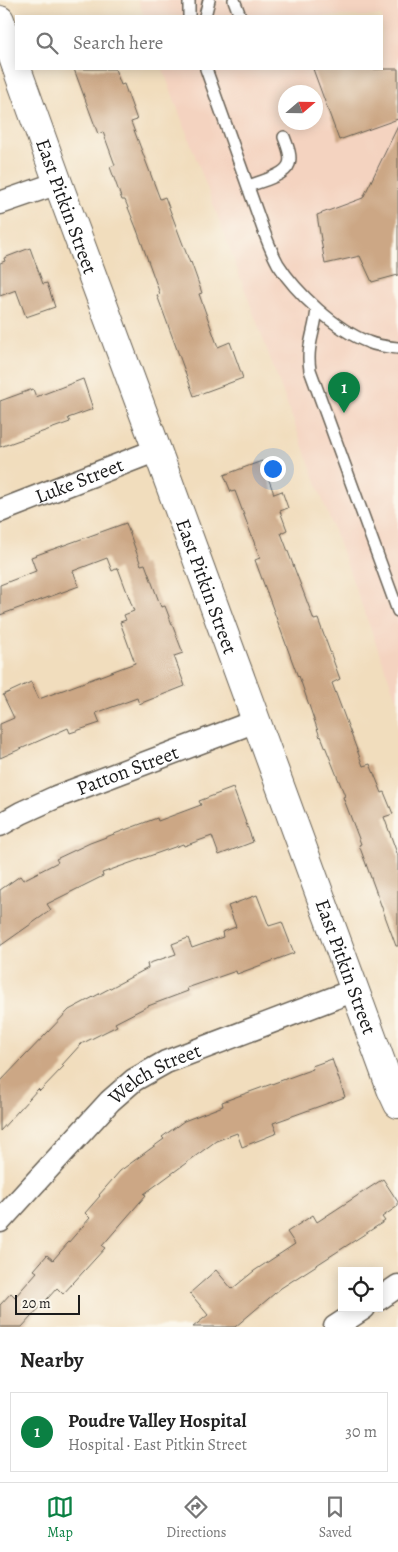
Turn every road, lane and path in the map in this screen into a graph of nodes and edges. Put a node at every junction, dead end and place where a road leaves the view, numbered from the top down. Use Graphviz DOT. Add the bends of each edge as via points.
graph roads {
  1 [pos="189,0"];
  2 [pos="209,0"];
  3 [pos="234,0"];
  4 [pos="189,15"];
  5 [pos="205,15"];
  6 [pos="240,15"];
  7 [pos="0,20"];
  8 [pos="15,61"];
  9 [pos="18,70"];
  10 [pos="206,70"];
  11 [pos="284,138"];
  12 [pos="58,183"];
  13 [pos="248,186"];
  14 [pos="0,203"];
  15 [pos="317,309"];
  16 [pos="398,348"];
  17 [pos="157,450"];
  18 [pos="0,511"];
  19 [pos="398,611"];
  20 [pos="256,721"];
  21 [pos="0,826"];
  22 [pos="355,990"];
  23 [pos="398,1104"];
  24 [pos="0,1221"];
  25 [pos="398,1286"];
  26 [pos="383,1295"];
  27 [pos="358,1312"];
  28 [pos="335,1327"];
  1 -- 4 [label="lane"];
  2 -- 5 [label="lane"];
  3 -- 6 [label="lane"];
  7 -- 8 [label="street, East Pitkin Street"];
  9 -- 12 [label="street, East Pitkin Street"];
  10 -- 13 [label="lane"];
  11 -- 13 [label="lane" via="290,155 290,164 285,172"];
  12 -- 14 [label="street"];
  12 -- 17 [label="street, East Pitkin Street"];
  13 -- 15 [label="lane" via="278,264"];
  15 -- 16 [label="lane" via="368,342"];
  15 -- 19 [label="lane" via="309,347 310,370"];
  17 -- 18 [label="street, Luke Street"];
  17 -- 20 [label="street, East Pitkin Street"];
  20 -- 21 [label="street, Patton Street" via="56,797"];
  20 -- 22 [label="street, East Pitkin Street"];
  22 -- 23 [label="street, East Pitkin Street"];
  22 -- 24 [label="street, Welch Street" via="166,1062 134,1080 110,1100"];
  25 -- 26 [label="street"];
  27 -- 28 [label="street"];
}
